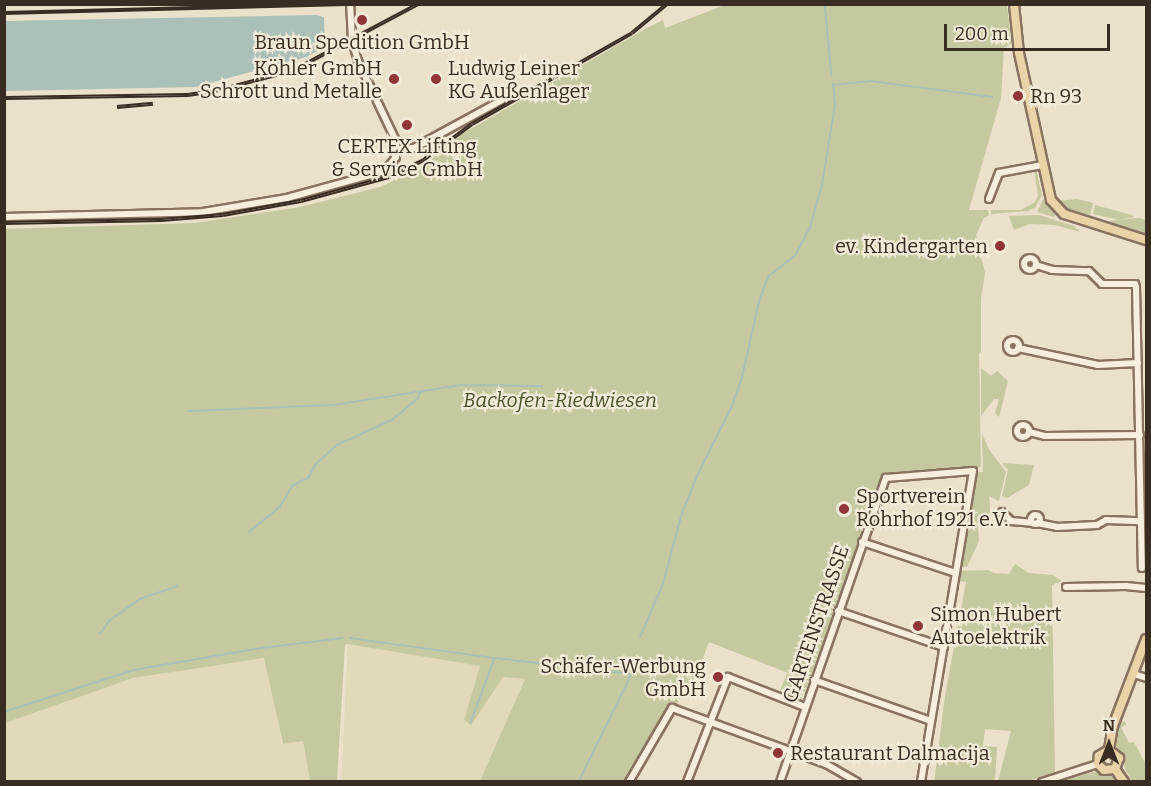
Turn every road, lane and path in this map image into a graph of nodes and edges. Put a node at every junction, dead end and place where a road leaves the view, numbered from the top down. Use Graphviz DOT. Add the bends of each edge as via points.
graph roads {
  1 [pos="350,4"];
  2 [pos="1014,4"];
  3 [pos="502,100"];
  4 [pos="397,149"];
  5 [pos="1041,165"];
  6 [pos="989,200"];
  7 [pos="4,217"];
  8 [pos="1146,240"];
  9 [pos="1035,265"];
  10 [pos="1138,328"];
  11 [pos="1146,328"];
  12 [pos="1018,348"];
  13 [pos="1138,363"];
  14 [pos="1029,432"];
  15 [pos="1140,435"];
  16 [pos="1144,477"];
  17 [pos="1002,512"];
  18 [pos="1142,520"];
  19 [pos="862,542"];
  20 [pos="1142,568"];
  21 [pos="956,573"];
  22 [pos="1066,587"];
  23 [pos="1146,588"];
  24 [pos="838,611"];
  25 [pos="1146,639"];
  26 [pos="944,647"];
  27 [pos="1134,674"];
  28 [pos="1146,678"];
  29 [pos="814,680"];
  30 [pos="805,706"];
  31 [pos="931,721"];
  32 [pos="712,722"];
  33 [pos="1109,750"];
  34 [pos="790,752"];
  35 [pos="1098,764"];
  36 [pos="1115,769"];
  37 [pos="629,782"];
  38 [pos="687,782"];
  39 [pos="780,782"];
  40 [pos="857,782"];
  41 [pos="921,782"];
  42 [pos="1042,782"];
  43 [pos="1124,782"];
  1 -- 4 [label="street" via="352,40 358,61 387,119"];
  2 -- 5 [label="main road"];
  3 -- 4 [label="street" via="414,148"];
  4 -- 7 [label="street" via="391,166 376,176 243,206 203,212"];
  5 -- 6 [label="street" via="999,173"];
  5 -- 8 [label="main road" via="1048,194 1061,212"];
  9 -- 10 [label="street" via="1052,270 1089,271 1102,284 1135,284"];
  10 -- 11 [label="street"];
  10 -- 13 [label="street"];
  12 -- 13 [label="street" via="1098,365"];
  13 -- 15 [label="street"];
  14 -- 15 [label="street" via="1045,436"];
  15 -- 16 [label="street"];
  16 -- 18 [label="street"];
  17 -- 18 [label="street" via="1011,521 1057,527"];
  18 -- 20 [label="street"];
  19 -- 21 [label="street"];
  19 -- 21 [label="street, GARTENSTRASSE" via="886,478 974,471"];
  19 -- 24 [label="street, GARTENSTRASSE"];
  21 -- 26 [label="street"];
  22 -- 23 [label="street"];
  24 -- 26 [label="street"];
  24 -- 29 [label="street, GARTENSTRASSE"];
  25 -- 27 [label="main road"];
  26 -- 31 [label="street"];
  27 -- 28 [label="street"];
  27 -- 33 [label="main road" via="1113,726"];
  29 -- 30 [label="street, GARTENSTRASSE"];
  29 -- 31 [label="street"];
  30 -- 32 [label="street" via="728,677"];
  30 -- 34 [label="street, GARTENSTRASSE"];
  31 -- 41 [label="street"];
  32 -- 34 [label="street"];
  32 -- 37 [label="street" via="672,708"];
  32 -- 38 [label="street"];
  33 -- 35 [label="main road" via="1102,753"];
  33 -- 36 [label="main road" via="1119,758"];
  34 -- 39 [label="street, GARTENSTRASSE"];
  34 -- 40 [label="street" via="826,764"];
  35 -- 36 [label="main road" via="1104,770"];
  35 -- 42 [label="street"];
  36 -- 43 [label="main road"];
}
